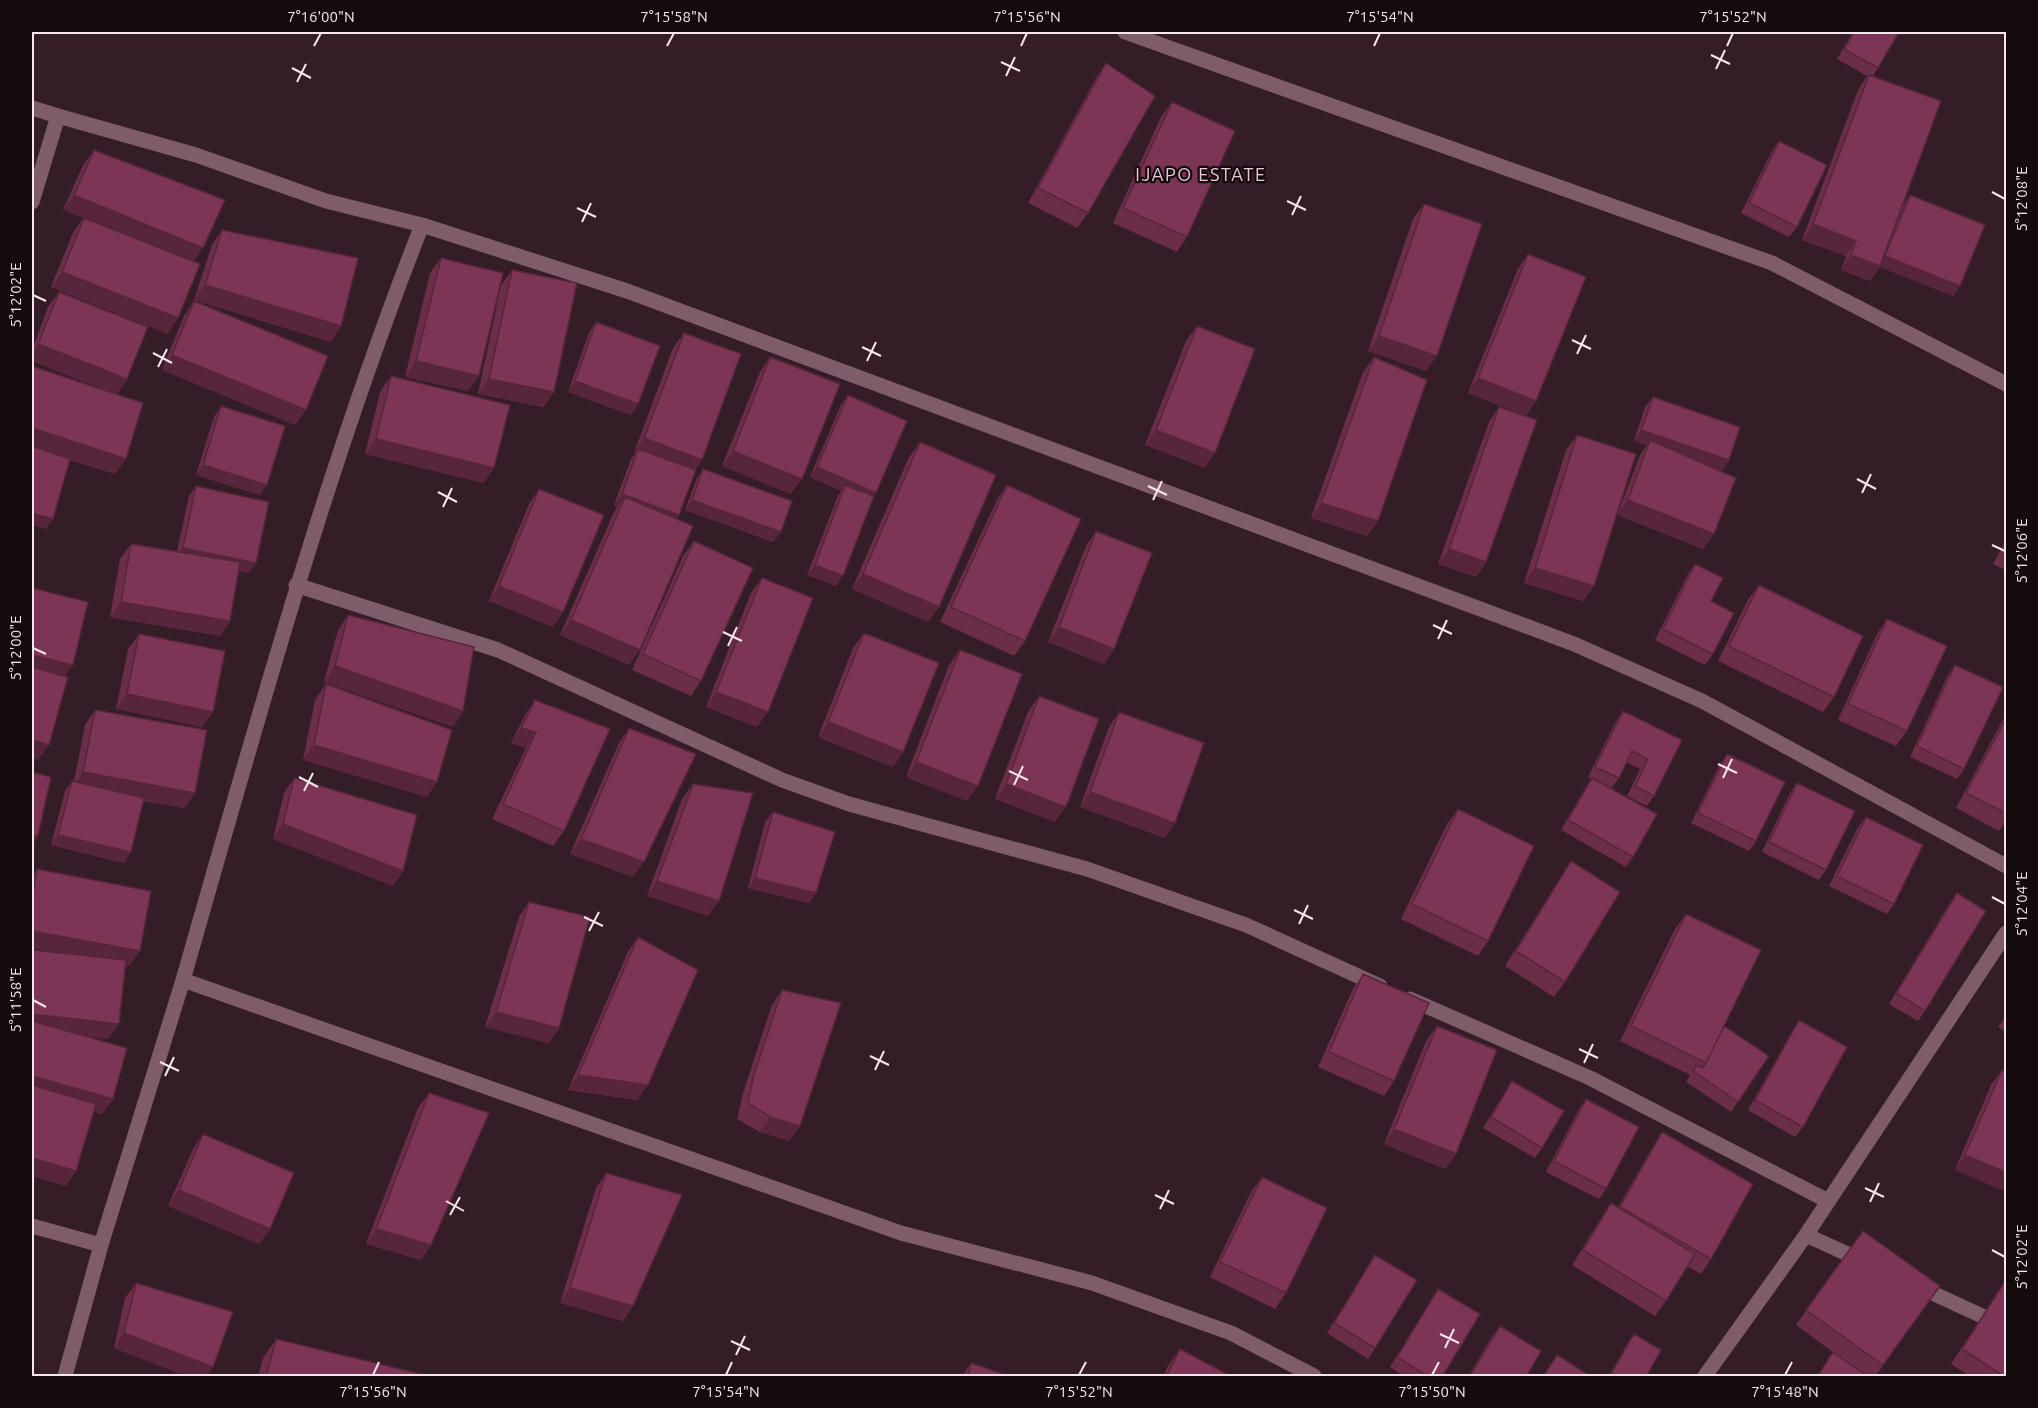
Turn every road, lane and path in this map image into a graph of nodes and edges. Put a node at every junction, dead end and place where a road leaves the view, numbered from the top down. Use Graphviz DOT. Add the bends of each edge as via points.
graph roads {
  1 [pos="1125,32"];
  2 [pos="32,108"];
  3 [pos="58,116"];
  4 [pos="32,202"];
  5 [pos="422,225"];
  6 [pos="2007,384"];
  7 [pos="296,585"];
  8 [pos="2007,866"];
  9 [pos="2007,933"];
  10 [pos="183,981"];
  11 [pos="1828,1201"];
  12 [pos="32,1226"];
  13 [pos="1806,1235"];
  14 [pos="101,1245"];
  15 [pos="1880,1269"];
  16 [pos="1901,1279"];
  17 [pos="2007,1327"];
  18 [pos="65,1377"];
  19 [pos="1314,1377"];
  20 [pos="1705,1377"];
  1 -- 6 [label="street" via="1772,263"];
  2 -- 3 [label="street"];
  3 -- 4 [label="street"];
  3 -- 5 [label="street" via="196,155 326,201"];
  5 -- 7 [label="street" via="358,394"];
  5 -- 8 [label="street" via="757,337 1574,644 1702,701"];
  7 -- 10 [label="street"];
  7 -- 11 [label="street" via="498,650 782,780 849,804 1087,870 1246,926 1590,1078"];
  9 -- 11 [label="street"];
  10 -- 14 [label="street"];
  10 -- 19 [label="street" via="901,1233 1092,1283 1231,1334"];
  11 -- 13 [label="street"];
  12 -- 14 [label="street"];
  13 -- 15 [label="street"];
  13 -- 20 [label="street"];
  14 -- 18 [label="street"];
  16 -- 17 [label="street"];
}
